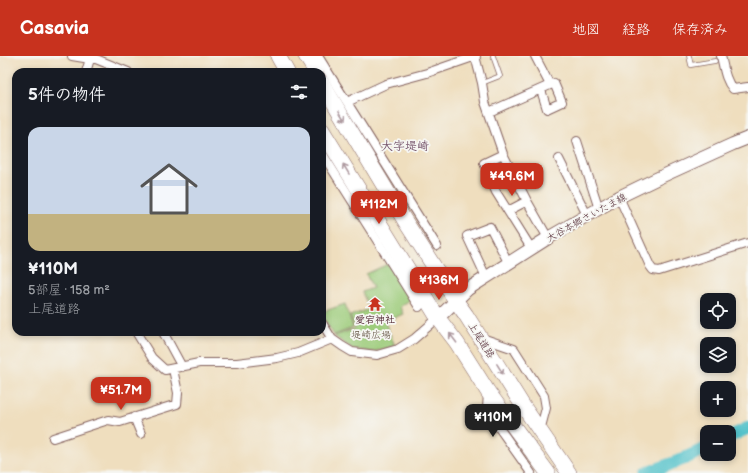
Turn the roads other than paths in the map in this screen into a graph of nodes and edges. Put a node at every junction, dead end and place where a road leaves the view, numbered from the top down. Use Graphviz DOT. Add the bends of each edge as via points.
graph roads {
  1 [pos="72,56"];
  2 [pos="278,56"];
  3 [pos="475,56"];
  4 [pos="493,56"];
  5 [pos="535,56"];
  6 [pos="689,56"];
  7 [pos="94,58"];
  8 [pos="718,58"];
  9 [pos="88,68"];
  10 [pos="118,68"];
  11 [pos="284,68"];
  12 [pos="326,77"];
  13 [pos="482,83"];
  14 [pos="550,85"];
  15 [pos="748,87"];
  16 [pos="326,90"];
  17 [pos="541,90"];
  18 [pos="347,102"];
  19 [pos="489,112"];
  20 [pos="326,137"];
  21 [pos="748,138"];
  22 [pos="577,141"];
  23 [pos="503,154"];
  24 [pos="326,159"];
  25 [pos="559,159"];
  26 [pos="620,197"];
  27 [pos="527,200"];
  28 [pos="413,207"];
  29 [pos="599,209"];
  30 [pos="508,211"];
  31 [pos="587,215"];
  32 [pos="405,220"];
  33 [pos="548,238"];
  34 [pos="748,243"];
  35 [pos="437,246"];
  36 [pos="532,248"];
  37 [pos="509,264"];
  38 [pos="405,276"];
  39 [pos="486,277"];
  40 [pos="456,301"];
  41 [pos="419,307"];
  42 [pos="438,318"];
  43 [pos="326,329"];
  44 [pos="138,336"];
  45 [pos="165,336"];
  46 [pos="481,338"];
  47 [pos="332,339"];
  48 [pos="182,367"];
  49 [pos="173,369"];
  50 [pos="488,392"];
  51 [pos="134,417"];
  52 [pos="540,431"];
  53 [pos="141,434"];
  54 [pos="53,438"];
  55 [pos="531,473"];
  56 [pos="548,473"];
  57 [pos="569,473"];
  1 -- 7 [label="street"];
  2 -- 11 [label="highway"];
  3 -- 13 [label="street"];
  3 -- 18 [label="street" via="427,74 386,84"];
  4 -- 13 [label="lane" via="500,76"];
  5 -- 14 [label="street"];
  6 -- 8 [label="lane" via="691,66"];
  7 -- 9 [label="street"];
  7 -- 10 [label="street"];
  8 -- 15 [label="street" via="733,90"];
  12 -- 18 [label="street"];
  13 -- 19 [label="street"];
  14 -- 17 [label="street"];
  14 -- 17 [label="street" via="554,83 562,102 547,110"];
  16 -- 32 [label="highway, 上尾道路, one-way"];
  17 -- 19 [label="street"];
  18 -- 28 [label="street"];
  19 -- 23 [label="street"];
  38 -- 20 [label="highway, one-way"];
  21 -- 26 [label="main road, 大谷本郷さいたま線"];
  22 -- 29 [label="street"];
  23 -- 27 [label="street"];
  23 -- 30 [label="street" via="484,163 496,192"];
  24 -- 38 [label="street"];
  25 -- 31 [label="street"];
  26 -- 29 [label="main road, 大谷本郷さいたま線"];
  26 -- 34 [label="street" via="653,270 659,271"];
  27 -- 30 [label="street"];
  27 -- 33 [label="street"];
  28 -- 32 [label="street"];
  28 -- 35 [label="street"];
  29 -- 31 [label="main road, 大谷本郷さいたま線"];
  30 -- 36 [label="street"];
  31 -- 33 [label="main road, 大谷本郷さいたま線"];
  32 -- 40 [label="highway, 上尾道路"];
  33 -- 36 [label="main road, 大谷本郷さいたま線"];
  36 -- 37 [label="main road, 大谷本郷さいたま線"];
  37 -- 39 [label="main road, 大谷本郷さいたま線"];
  37 -- 39 [label="street" via="490,227 467,236"];
  38 -- 41 [label="street"];
  38 -- 42 [label="highway"];
  39 -- 40 [label="main road, 大谷本郷さいたま線"];
  40 -- 42 [label="main road, 大谷本郷さいたま線"];
  40 -- 46 [label="highway, 上尾道路"];
  42 -- 47 [label="street" via="398,349 377,355 352,352"];
  50 -- 42 [label="highway, one-way"];
  43 -- 47 [label="street"];
  44 -- 49 [label="street" via="152,358 165,370"];
  45 -- 48 [label="street"];
  46 -- 52 [label="highway, 上尾道路, one-way"];
  46 -- 52 [label="street" via="514,349 544,396 546,408"];
  47 -- 48 [label="street" via="298,353 277,358"];
  48 -- 49 [label="street"];
  49 -- 51 [label="street" via="178,392 177,404"];
  50 -- 55 [label="street" via="487,408 512,449"];
  50 -- 56 [label="highway"];
  51 -- 53 [label="street"];
  51 -- 54 [label="street" via="120,422 108,420"];
  52 -- 57 [label="highway, 上尾道路"];
}
